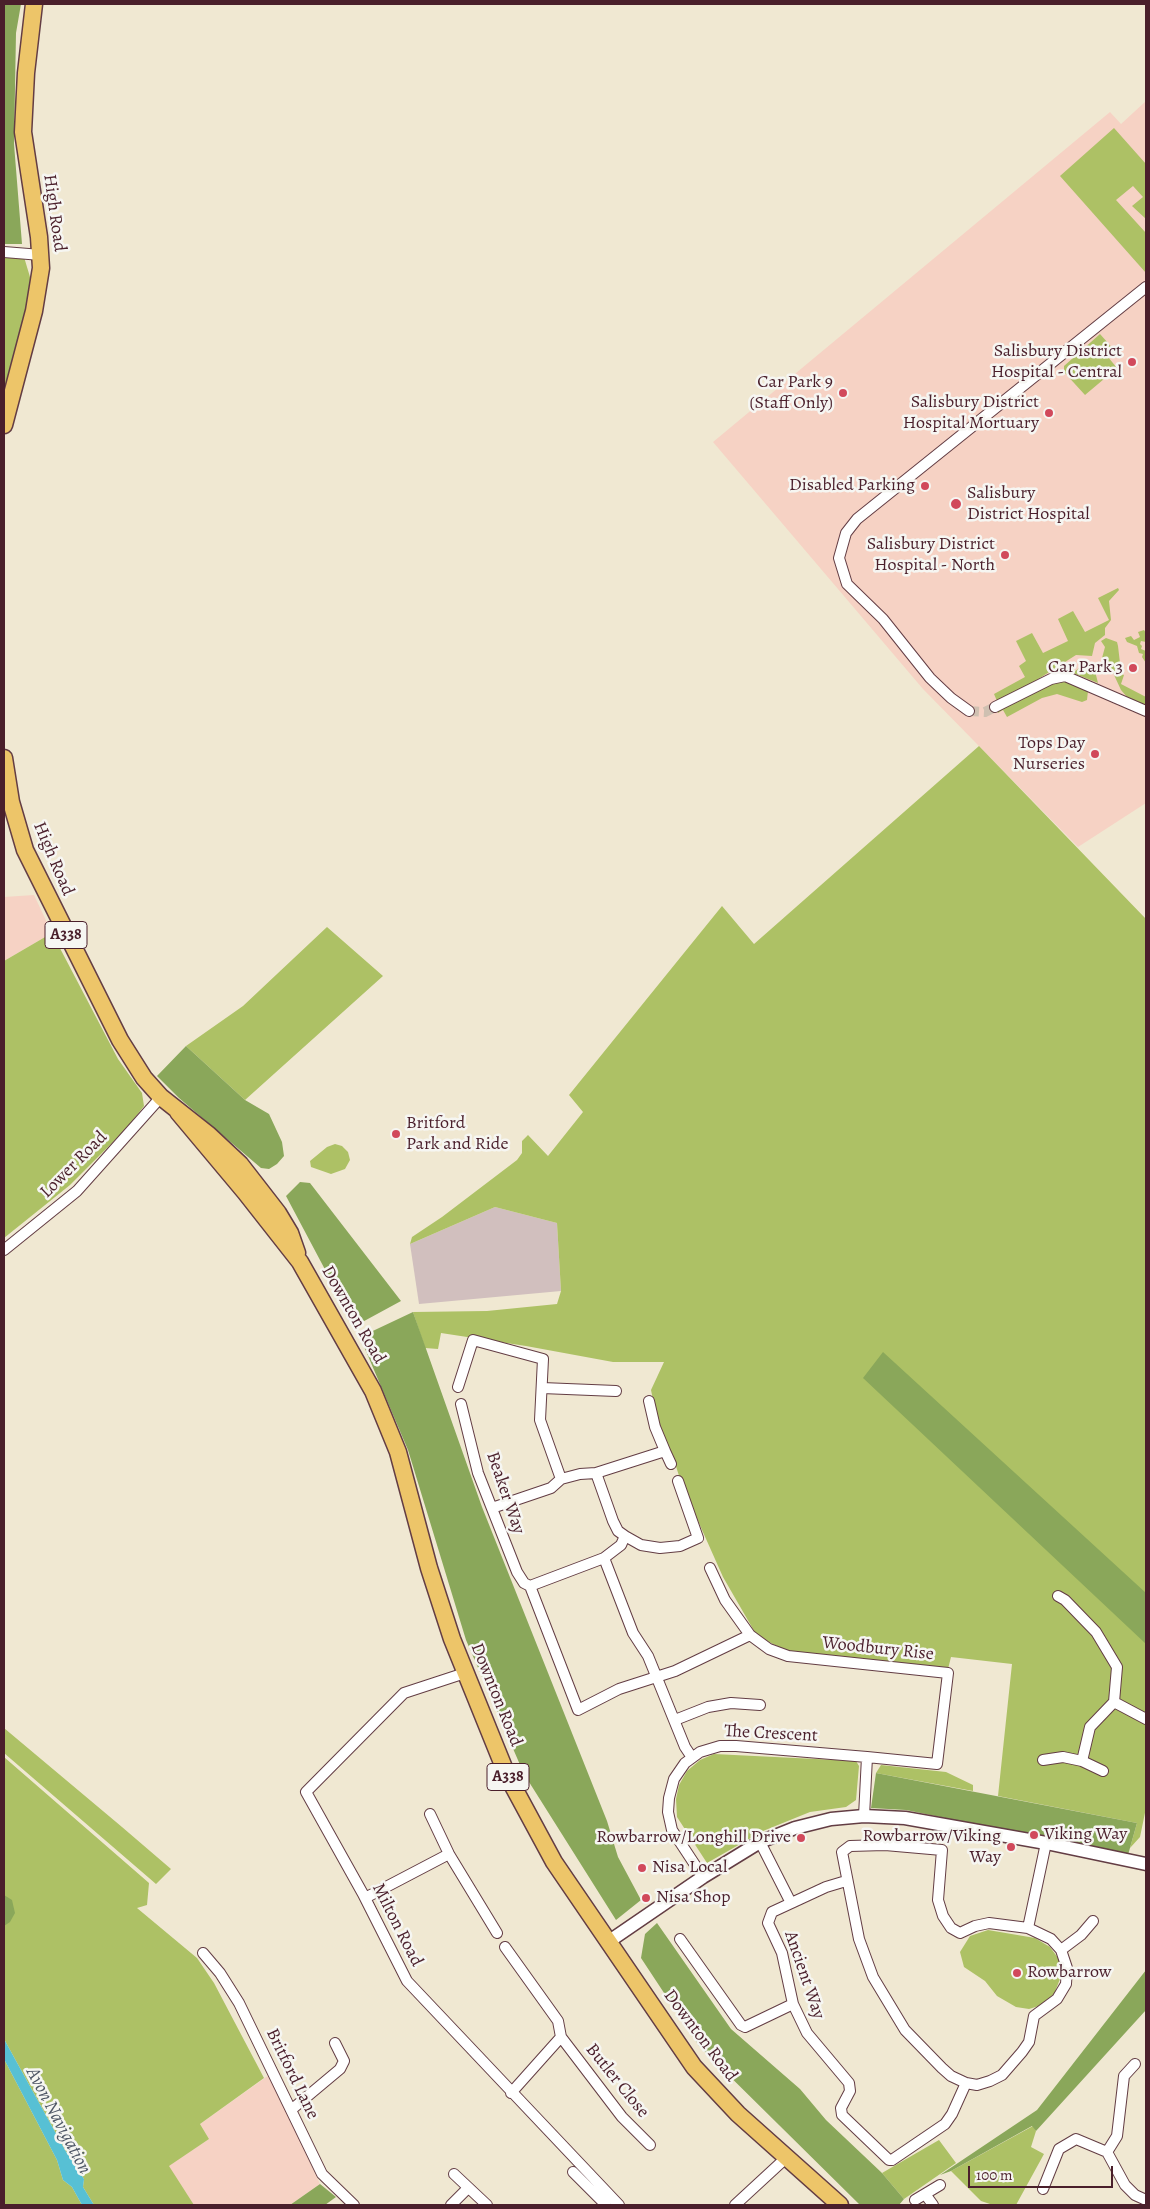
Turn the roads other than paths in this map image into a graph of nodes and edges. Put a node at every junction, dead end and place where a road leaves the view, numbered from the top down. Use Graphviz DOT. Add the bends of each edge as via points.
graph roads {
  1 [pos="34,4"];
  2 [pos="4,252"];
  3 [pos="41,255"];
  4 [pos="1146,287"];
  5 [pos="4,425"];
  6 [pos="995,707"];
  7 [pos="969,711"];
  8 [pos="1146,711"];
  9 [pos="4,758"];
  10 [pos="161,1097"];
  11 [pos="4,1250"];
  12 [pos="458,1387"];
  13 [pos="542,1388"];
  14 [pos="616,1391"];
  15 [pos="649,1400"];
  16 [pos="461,1404"];
  17 [pos="665,1452"];
  18 [pos="671,1464"];
  19 [pos="596,1473"];
  20 [pos="560,1479"];
  21 [pos="678,1481"];
  22 [pos="492,1508"];
  23 [pos="625,1536"];
  24 [pos="604,1558"];
  25 [pos="710,1568"];
  26 [pos="530,1586"];
  27 [pos="1061,1601"];
  28 [pos="750,1635"];
  29 [pos="465,1673"];
  30 [pos="657,1678"];
  31 [pos="1114,1702"];
  32 [pos="760,1705"];
  33 [pos="1146,1718"];
  34 [pos="675,1720"];
  35 [pos="691,1756"];
  36 [pos="867,1757"];
  37 [pos="1043,1760"];
  38 [pos="1082,1761"];
  39 [pos="937,1764"];
  40 [pos="1103,1771"];
  41 [pos="430,1814"];
  42 [pos="864,1816"];
  43 [pos="760,1842"];
  44 [pos="1046,1843"];
  45 [pos="449,1854"];
  46 [pos="1146,1864"];
  47 [pos="703,1877"];
  48 [pos="846,1881"];
  49 [pos="365,1898"];
  50 [pos="791,1903"];
  51 [pos="1093,1921"];
  52 [pos="1028,1928"];
  53 [pos="497,1933"];
  54 [pos="680,1939"];
  55 [pos="608,1942"];
  56 [pos="505,1947"];
  57 [pos="1061,1950"];
  58 [pos="203,1954"];
  59 [pos="793,2004"];
  60 [pos="560,2037"];
  61 [pos="336,2043"];
  62 [pos="1134,2064"];
  63 [pos="966,2083"];
  64 [pos="511,2092"];
  65 [pos="291,2110"];
  66 [pos="650,2145"];
  67 [pos="1107,2152"];
  68 [pos="787,2157"];
  69 [pos="574,2172"];
  70 [pos="454,2174"];
  71 [pos="940,2184"];
  72 [pos="468,2188"];
  73 [pos="1043,2190"];
  74 [pos="925,2194"];
  75 [pos="915,2200"];
  76 [pos="1146,2200"];
  77 [pos="354,2205"];
  78 [pos="452,2205"];
  79 [pos="487,2205"];
  80 [pos="606,2205"];
  81 [pos="619,2205"];
  82 [pos="735,2205"];
  83 [pos="840,2205"];
  84 [pos="933,2205"];
  1 -- 3 [label="highway, High Road" via="26,65 23,132"];
  2 -- 3 [label="street"];
  3 -- 5 [label="highway, High Road" via="34,312"];
  4 -- 7 [label="street" via="857,519 846,533 839,558 847,584 883,618 935,683"];
  6 -- 8 [label="street" via="1050,679 1065,676"];
  9 -- 10 [label="highway, High Road / A338" via="11,802 25,850 120,1040 144,1078"];
  10 -- 11 [label="street, Lower Road" via="77,1191"];
  10 -- 29 [label="highway, Downton Road / A338" via="178,1112 300,1262 355,1355 391,1430 438,1597"];
  12 -- 13 [label="street" via="473,1340 543,1359"];
  13 -- 14 [label="street"];
  13 -- 20 [label="street" via="540,1420"];
  15 -- 17 [label="street"];
  16 -- 22 [label="street, Beaker Way" via="478,1473"];
  17 -- 18 [label="street"];
  17 -- 19 [label="street"];
  19 -- 20 [label="street"];
  19 -- 23 [label="street" via="613,1521"];
  20 -- 22 [label="street" via="551,1488"];
  21 -- 23 [label="street" via="698,1540 660,1548 641,1545"];
  22 -- 26 [label="street, Beaker Way" via="516,1572"];
  23 -- 24 [label="street" via="621,1545"];
  24 -- 26 [label="street"];
  24 -- 30 [label="street" via="632,1633 648,1656"];
  25 -- 28 [label="street, Woodbury Rise" via="725,1600"];
  26 -- 30 [label="street, Beaker Way" via="578,1710 619,1689"];
  27 -- 31 [label="street" via="1096,1632 1117,1668"];
  28 -- 30 [label="street" via="676,1672"];
  28 -- 39 [label="street, Woodbury Rise" via="769,1650 788,1656 948,1673"];
  29 -- 49 [label="street, Milton Road" via="404,1693 306,1792"];
  29 -- 55 [label="highway, Downton Road / A338" via="520,1802 554,1862"];
  30 -- 34 [label="street"];
  31 -- 33 [label="street"];
  31 -- 38 [label="street" via="1090,1727"];
  32 -- 34 [label="street" via="731,1703 708,1706"];
  34 -- 35 [label="street"];
  35 -- 36 [label="street, The Crescent" via="709,1748 728,1746"];
  35 -- 47 [label="street" via="674,1779 668,1812 672,1830"];
  36 -- 39 [label="street, The Crescent"];
  36 -- 42 [label="street"];
  37 -- 38 [label="street" via="1063,1757"];
  38 -- 40 [label="street"];
  41 -- 45 [label="street"];
  42 -- 43 [label="street" via="813,1823"];
  42 -- 44 [label="street" via="905,1818"];
  43 -- 47 [label="street"];
  43 -- 50 [label="street"];
  44 -- 46 [label="street"];
  44 -- 52 [label="street"];
  45 -- 49 [label="street"];
  45 -- 53 [label="street"];
  47 -- 55 [label="street"];
  48 -- 50 [label="street, Ancient Way"];
  48 -- 52 [label="street" via="842,1852 850,1846 885,1845 942,1850 938,1900 943,1916 952,1928 960,1933 988,1923"];
  48 -- 63 [label="street" via="859,1939 872,1977 905,2030 951,2076"];
  49 -- 64 [label="street, Milton Road" via="407,1982"];
  50 -- 59 [label="street, Ancient Way" via="772,1912 768,1923 782,1953"];
  51 -- 57 [label="street" via="1082,1935"];
  52 -- 57 [label="street" via="1050,1939"];
  54 -- 59 [label="street" via="741,2025 745,2027"];
  55 -- 68 [label="highway, Downton Road / A338" via="694,2067 738,2114"];
  56 -- 60 [label="street, Butler Close" via="558,2021"];
  57 -- 63 [label="street" via="1067,1968 1066,1984 1057,1999 1034,2016 1029,2042 1022,2052 1002,2075 977,2085"];
  58 -- 65 [label="street, Britford Lane" via="239,2003"];
  59 -- 63 [label="street, Ancient Way" via="807,2033 848,2083 850,2091 841,2108 842,2116 889,2160 945,2124"];
  60 -- 64 [label="street, Butler Close"];
  60 -- 66 [label="street, Butler Close" via="622,2117"];
  61 -- 65 [label="street" via="344,2061 340,2069"];
  62 -- 67 [label="street" via="1124,2076 1117,2136"];
  64 -- 81 [label="street, Milton Road"];
  65 -- 77 [label="street, Britford Lane" via="322,2174"];
  67 -- 73 [label="street" via="1076,2140 1059,2150"];
  67 -- 76 [label="street" via="1125,2185"];
  68 -- 82 [label="street"];
  68 -- 83 [label="highway, Downton Road / A338"];
  69 -- 80 [label="street"];
  70 -- 72 [label="street"];
  71 -- 74 [label="street"];
  72 -- 78 [label="street"];
  72 -- 79 [label="street"];
  74 -- 75 [label="street"];
  74 -- 84 [label="street"];
}
